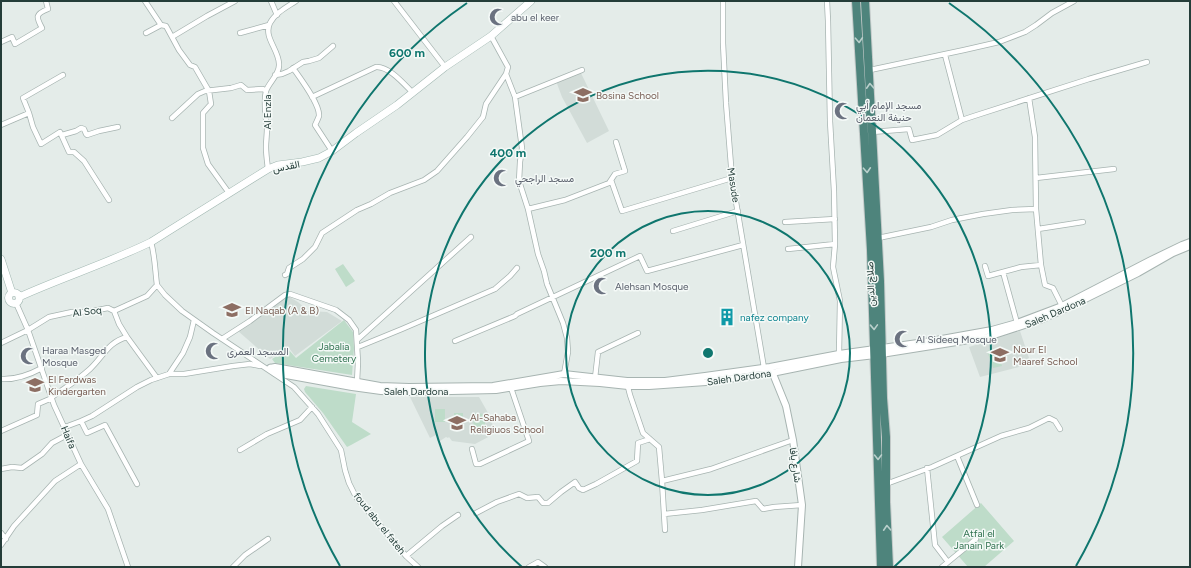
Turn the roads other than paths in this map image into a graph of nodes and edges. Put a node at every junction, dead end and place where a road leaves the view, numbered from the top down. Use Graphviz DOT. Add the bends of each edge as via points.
graph roads {
  1 [pos="46,1"];
  2 [pos="145,1"];
  3 [pos="222,1"];
  4 [pos="235,1"];
  5 [pos="271,1"];
  6 [pos="296,1"];
  7 [pos="394,1"];
  8 [pos="531,1"];
  9 [pos="723,1"];
  10 [pos="827,1"];
  11 [pos="856,1"];
  12 [pos="865,1"];
  13 [pos="1074,1"];
  14 [pos="226,6"];
  15 [pos="277,14"];
  16 [pos="161,25"];
  17 [pos="270,25"];
  18 [pos="146,33"];
  19 [pos="240,33"];
  20 [pos="490,36"];
  21 [pos="172,37"];
  22 [pos="1,42"];
  23 [pos="333,46"];
  24 [pos="945,55"];
  25 [pos="1147,62"];
  26 [pos="293,68"];
  27 [pos="445,68"];
  28 [pos="582,70"];
  29 [pos="870,70"];
  30 [pos="506,74"];
  31 [pos="63,75"];
  32 [pos="275,75"];
  33 [pos="209,91"];
  34 [pos="266,91"];
  35 [pos="413,93"];
  36 [pos="514,96"];
  37 [pos="312,97"];
  38 [pos="1029,98"];
  39 [pos="29,112"];
  40 [pos="172,118"];
  41 [pos="962,120"];
  42 [pos="1,125"];
  43 [pos="118,127"];
  44 [pos="872,132"];
  45 [pos="62,135"];
  46 [pos="616,142"];
  47 [pos="332,151"];
  48 [pos="268,168"];
  49 [pos="1114,169"];
  50 [pos="732,178"];
  51 [pos="1036,178"];
  52 [pos="611,180"];
  53 [pos="229,193"];
  54 [pos="109,200"];
  55 [pos="528,209"];
  56 [pos="1036,209"];
  57 [pos="738,211"];
  58 [pos="835,219"];
  59 [pos="785,222"];
  60 [pos="1083,222"];
  61 [pos="1038,229"];
  62 [pos="672,231"];
  63 [pos="471,237"];
  64 [pos="878,238"];
  65 [pos="151,242"];
  66 [pos="1190,242"];
  67 [pos="835,244"];
  68 [pos="743,245"];
  69 [pos="1190,246"];
  70 [pos="788,249"];
  71 [pos="1,259"];
  72 [pos="1041,264"];
  73 [pos="985,266"];
  74 [pos="517,268"];
  75 [pos="1003,272"];
  76 [pos="285,275"];
  77 [pos="157,285"];
  78 [pos="11,296"];
  79 [pos="552,298"];
  80 [pos="18,300"];
  81 [pos="1,302"];
  82 [pos="1062,306"];
  83 [pos="114,311"];
  84 [pos="194,320"];
  85 [pos="1017,323"];
  86 [pos="28,330"];
  87 [pos="638,333"];
  88 [pos="127,337"];
  89 [pos="222,339"];
  90 [pos="357,340"];
  91 [pos="455,342"];
  92 [pos="1,343"];
  93 [pos="358,347"];
  94 [pos="879,352"];
  95 [pos="839,354"];
  96 [pos="42,368"];
  97 [pos="267,368"];
  98 [pos="769,369"];
  99 [pos="169,374"];
  100 [pos="564,374"];
  101 [pos="158,378"];
  102 [pos="595,378"];
  103 [pos="1,379"];
  104 [pos="357,382"];
  105 [pos="627,384"];
  106 [pos="510,386"];
  107 [pos="52,398"];
  108 [pos="312,407"];
  109 [pos="81,421"];
  110 [pos="65,427"];
  111 [pos="1060,429"];
  112 [pos="1,431"];
  113 [pos="67,435"];
  114 [pos="650,439"];
  115 [pos="793,440"];
  116 [pos="472,449"];
  117 [pos="240,450"];
  118 [pos="957,456"];
  119 [pos="81,464"];
  120 [pos="927,468"];
  121 [pos="1,469"];
  122 [pos="662,481"];
  123 [pos="137,484"];
  124 [pos="886,484"];
  125 [pos="802,505"];
  126 [pos="977,505"];
  127 [pos="476,513"];
  128 [pos="664,514"];
  129 [pos="458,515"];
  130 [pos="664,530"];
  131 [pos="1,533"];
  132 [pos="6,539"];
  133 [pos="268,539"];
  134 [pos="976,539"];
  135 [pos="1,545"];
  136 [pos="406,556"];
  137 [pos="948,562"];
  138 [pos="128,567"];
  139 [pos="233,567"];
  140 [pos="418,567"];
  141 [pos="529,567"];
  142 [pos="545,567"];
  143 [pos="798,567"];
  144 [pos="881,567"];
  145 [pos="889,567"];
  146 [pos="942,567"];
  1 -- 22 [label="street" via="48,9 40,12 37,19 42,28 15,44 12,37"];
  2 -- 16 [label="street"];
  3 -- 14 [label="street"];
  4 -- 14 [label="street"];
  5 -- 15 [label="street"];
  6 -- 15 [label="street"];
  7 -- 27 [label="street"];
  8 -- 20 [label="main road, القدس"];
  9 -- 50 [label="street, Masude"];
  10 -- 58 [label="street"];
  11 -- 94 [label="highway, صلاح الدين, one-way"];
  12 -- 29 [label="highway, صلاح الدين"];
  13 -- 24 [label="street" via="1025,32 999,42"];
  14 -- 21 [label="street"];
  15 -- 17 [label="street"];
  16 -- 18 [label="street"];
  16 -- 21 [label="street" via="166,26"];
  17 -- 19 [label="street"];
  17 -- 32 [label="street, Al Enzla" via="269,35 280,66"];
  20 -- 27 [label="main road, القدس"];
  20 -- 30 [label="street" via="508,67"];
  21 -- 33 [label="street" via="190,65 195,67"];
  23 -- 26 [label="street" via="319,58 303,62"];
  24 -- 29 [label="street"];
  24 -- 41 [label="street"];
  25 -- 38 [label="street"];
  26 -- 32 [label="street"];
  26 -- 37 [label="street"];
  27 -- 35 [label="main road, القدس"];
  28 -- 36 [label="street"];
  44 -- 29 [label="highway, صلاح الدين, one-way"];
  30 -- 36 [label="street"];
  30 -- 76 [label="street" via="486,104 483,117 437,171 424,180 390,193 357,210 322,233 315,247 289,268"];
  31 -- 39 [label="street" via="24,98"];
  32 -- 34 [label="street, Al Enzla"];
  33 -- 34 [label="street" via="241,86 247,90"];
  33 -- 40 [label="street" via="198,94"];
  33 -- 53 [label="street" via="211,104 203,113 203,148 208,164"];
  34 -- 48 [label="street, Al Enzla"];
  35 -- 37 [label="street" via="382,66"];
  35 -- 47 [label="main road, القدس"];
  36 -- 55 [label="street" via="522,148 519,181"];
  37 -- 47 [label="street" via="318,107 319,116 315,125"];
  38 -- 41 [label="street"];
  38 -- 51 [label="street" via="1035,137"];
  39 -- 42 [label="street"];
  39 -- 45 [label="street" via="41,144 60,132"];
  41 -- 44 [label="street" via="936,135 912,140 909,129"];
  43 -- 45 [label="street" via="87,135 81,128"];
  44 -- 64 [label="highway, صلاح الدين"];
  45 -- 54 [label="street" via="69,152 74,152 84,161"];
  46 -- 52 [label="street" via="625,171 615,174"];
  47 -- 48 [label="main road, القدس" via="319,158"];
  48 -- 53 [label="main road, القدس"];
  49 -- 51 [label="street"];
  50 -- 52 [label="street" via="622,211"];
  50 -- 57 [label="street, Masude"];
  51 -- 56 [label="street"];
  52 -- 55 [label="street" via="565,200"];
  53 -- 65 [label="main road, القدس"];
  55 -- 79 [label="street" via="538,254"];
  56 -- 61 [label="street"];
  56 -- 64 [label="street" via="1012,210 952,220"];
  57 -- 62 [label="street"];
  57 -- 68 [label="street, Masude"];
  58 -- 59 [label="street"];
  58 -- 67 [label="street"];
  60 -- 61 [label="street"];
  61 -- 72 [label="street"];
  63 -- 90 [label="street"];
  64 -- 94 [label="highway, صلاح الدين"];
  65 -- 77 [label="street"];
  65 -- 80 [label="main road, القدس" via="46,284"];
  66 -- 82 [label="street, Saleh Dardona"];
  67 -- 70 [label="street"];
  67 -- 95 [label="street" via="833,267 840,301"];
  68 -- 79 [label="street" via="647,271 640,256"];
  68 -- 98 [label="street, Masude"];
  69 -- 94 [label="street, Saleh Dardona" via="1068,308 1034,322 988,337"];
  71 -- 78 [label="main road"];
  72 -- 75 [label="street"];
  72 -- 82 [label="street" via="1045,285 1053,288"];
  73 -- 75 [label="street" via="988,276"];
  74 -- 93 [label="street" via="494,289"];
  75 -- 85 [label="street"];
  77 -- 83 [label="street, Al Soq" via="147,296"];
  77 -- 84 [label="street, foud abu el fateh"];
  78 -- 80 [label="main road" via="11,303"];
  78 -- 81 [label="main road"];
  79 -- 91 [label="street"];
  79 -- 100 [label="street" via="563,323 566,338 568,352"];
  80 -- 86 [label="street, Haifa"];
  82 -- 85 [label="street, Saleh Dardona"];
  83 -- 86 [label="street, Al Soq" via="108,308 49,317"];
  83 -- 88 [label="street"];
  84 -- 89 [label="street, foud abu el fateh"];
  84 -- 99 [label="street" via="183,353"];
  85 -- 94 [label="street, Saleh Dardona" via="966,336"];
  86 -- 92 [label="street, Al Soq"];
  86 -- 96 [label="street, Haifa"];
  87 -- 102 [label="street" via="598,352"];
  88 -- 101 [label="street"];
  88 -- 107 [label="street" via="112,344 92,367"];
  89 -- 90 [label="street" via="287,294 336,310 349,320 356,330"];
  89 -- 97 [label="street, foud abu el fateh"];
  90 -- 93 [label="street"];
  93 -- 104 [label="street"];
  94 -- 95 [label="street, Saleh Dardona"];
  94 -- 98 [label="street, Saleh Dardona"];
  94 -- 124 [label="highway, صلاح الدين" via="886,437"];
  94 -- 144 [label="highway, صلاح الدين, one-way"];
  95 -- 98 [label="street, Saleh Dardona"];
  96 -- 103 [label="street" via="12,380"];
  96 -- 107 [label="street, Haifa"];
  97 -- 99 [label="street, Saleh Dardona" via="250,364"];
  97 -- 104 [label="street, Saleh Dardona" via="275,367"];
  97 -- 106 [label="street, Saleh Dardona" via="275,373 381,391 483,391"];
  97 -- 108 [label="street, foud abu el fateh" via="294,387"];
  98 -- 105 [label="street, Saleh Dardona"];
  98 -- 115 [label="street, شارع يافا" via="786,406"];
  99 -- 101 [label="street, Saleh Dardona"];
  100 -- 102 [label="street, Saleh Dardona"];
  100 -- 106 [label="street, Saleh Dardona"];
  101 -- 109 [label="street, Saleh Dardona" via="137,387"];
  102 -- 105 [label="street, Saleh Dardona"];
  104 -- 106 [label="street, Saleh Dardona" via="409,387"];
  105 -- 106 [label="street, Saleh Dardona" via="561,381"];
  105 -- 114 [label="street" via="643,433"];
  106 -- 116 [label="street" via="529,441 480,464 476,464"];
  107 -- 110 [label="street, Haifa"];
  107 -- 112 [label="street" via="38,404 38,415"];
  108 -- 117 [label="street" via="300,420 267,434"];
  108 -- 136 [label="street, foud abu el fateh" via="341,450 349,483 356,497"];
  109 -- 110 [label="street, Saleh Dardona"];
  109 -- 123 [label="street" via="87,433 105,425"];
  110 -- 113 [label="street, Haifa"];
  111 -- 118 [label="street" via="1055,421 1049,418"];
  113 -- 119 [label="street, Haifa"];
  113 -- 121 [label="street" via="52,443 42,454 22,468"];
  114 -- 122 [label="street" via="659,447"];
  114 -- 127 [label="street" via="638,443 637,461 583,490 575,482 548,503 543,503 538,497 527,498 519,494"];
  115 -- 122 [label="street" via="710,469"];
  115 -- 125 [label="street, شارع يافا"];
  118 -- 120 [label="street"];
  118 -- 126 [label="street"];
  119 -- 132 [label="street" via="56,481 14,526"];
  119 -- 138 [label="street, Haifa" via="108,509"];
  120 -- 124 [label="street"];
  120 -- 137 [label="street" via="935,545"];
  122 -- 128 [label="street"];
  145 -- 124 [label="highway, صلاح الدين, one-way"];
  125 -- 128 [label="street" via="763,509 756,502"];
  125 -- 143 [label="street, شارع يافا"];
  128 -- 130 [label="street"];
  129 -- 136 [label="street"];
  131 -- 132 [label="street"];
  132 -- 135 [label="street"];
  133 -- 139 [label="street"];
  134 -- 137 [label="street"];
  136 -- 140 [label="street, foud abu el fateh"];
  137 -- 146 [label="street"];
  141 -- 142 [label="street" via="538,562"];
}
